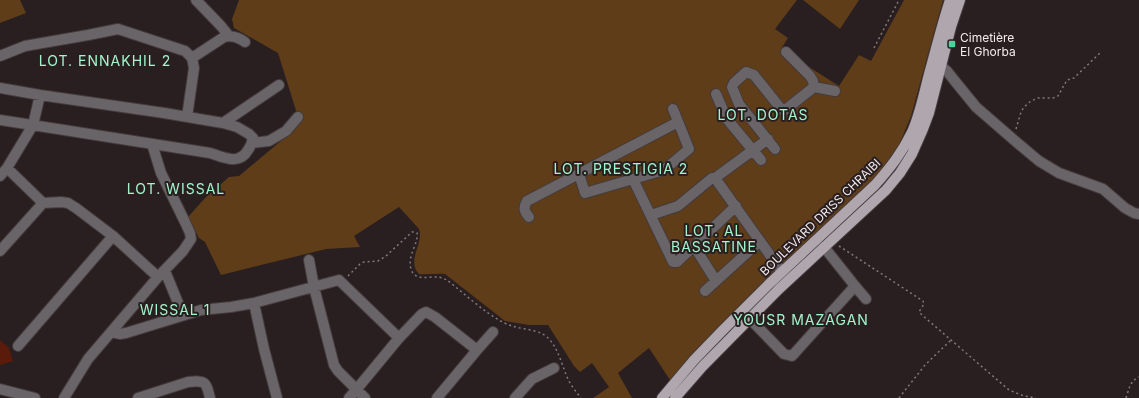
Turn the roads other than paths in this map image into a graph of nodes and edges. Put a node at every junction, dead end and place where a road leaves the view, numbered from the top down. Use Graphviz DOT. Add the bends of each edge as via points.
graph roads {
  1 [pos="196,0"];
  2 [pos="950,0"];
  3 [pos="960,0"];
  4 [pos="229,36"];
  5 [pos="245,42"];
  6 [pos="786,52"];
  7 [pos="0,56"];
  8 [pos="192,58"];
  9 [pos="940,66"];
  10 [pos="279,85"];
  11 [pos="814,86"];
  12 [pos="931,86"];
  13 [pos="0,88"];
  14 [pos="835,91"];
  15 [pos="716,94"];
  16 [pos="40,95"];
  17 [pos="673,109"];
  18 [pos="187,117"];
  19 [pos="298,117"];
  20 [pos="0,120"];
  21 [pos="678,122"];
  22 [pos="222,123"];
  23 [pos="33,125"];
  24 [pos="768,139"];
  25 [pos="252,143"];
  26 [pos="152,144"];
  27 [pos="775,149"];
  28 [pos="753,150"];
  29 [pos="761,160"];
  30 [pos="3,172"];
  31 [pos="579,174"];
  32 [pos="633,178"];
  33 [pos="715,178"];
  34 [pos="43,203"];
  35 [pos="736,206"];
  36 [pos="1139,214"];
  37 [pos="651,215"];
  38 [pos="528,217"];
  39 [pos="113,236"];
  40 [pos="760,241"];
  41 [pos="827,244"];
  42 [pos="694,246"];
  43 [pos="0,251"];
  44 [pos="309,260"];
  45 [pos="782,272"];
  46 [pos="162,274"];
  47 [pos="716,281"];
  48 [pos="855,286"];
  49 [pos="314,287"];
  50 [pos="705,291"];
  51 [pos="866,299"];
  52 [pos="254,304"];
  53 [pos="183,315"];
  54 [pos="750,319"];
  55 [pos="110,332"];
  56 [pos="493,332"];
  57 [pos="399,338"];
  58 [pos="18,346"];
  59 [pos="477,350"];
  60 [pos="698,363"];
  61 [pos="554,368"];
  62 [pos="682,381"];
  63 [pos="0,390"];
  64 [pos="356,390"];
  65 [pos="35,398"];
  66 [pos="64,398"];
  67 [pos="138,398"];
  68 [pos="210,398"];
  69 [pos="277,398"];
  70 [pos="349,398"];
  71 [pos="365,398"];
  72 [pos="436,398"];
  73 [pos="515,398"];
  74 [pos="662,398"];
  75 [pos="675,398"];
  1 -- 4 [label="street"];
  2 -- 12 [label="main road, BOULEVARD DRISS CHRAIBI" via="939,37"];
  3 -- 9 [label="main road, BOULEVARD DRISS CHRAIBI"];
  4 -- 5 [label="street"];
  4 -- 8 [label="street"];
  6 -- 11 [label="street" via="810,76"];
  7 -- 8 [label="street" via="25,46 118,29 185,51"];
  8 -- 18 [label="street" via="194,68"];
  9 -- 12 [label="main road, BOULEVARD DRISS CHRAIBI"];
  9 -- 36 [label="street" via="976,107 1039,161 1067,176 1103,189 1125,208"];
  10 -- 22 [label="street"];
  11 -- 14 [label="street"];
  11 -- 24 [label="street" via="782,110 754,75 746,72 734,83 732,87 739,104"];
  12 -- 41 [label="main road, BOULEVARD DRISS CHRAIBI" via="929,113 924,129 901,172 886,190"];
  12 -- 45 [label="main road, BOULEVARD DRISS CHRAIBI" via="912,131 890,168"];
  13 -- 16 [label="street"];
  15 -- 28 [label="street" via="727,119"];
  16 -- 18 [label="street"];
  16 -- 23 [label="street"];
  17 -- 21 [label="street"];
  18 -- 22 [label="street"];
  19 -- 25 [label="street" via="286,131 269,141"];
  20 -- 23 [label="street"];
  21 -- 31 [label="street"];
  21 -- 32 [label="street" via="689,149 664,170"];
  22 -- 25 [label="street" via="249,134 253,138"];
  23 -- 26 [label="street"];
  23 -- 30 [label="street"];
  24 -- 27 [label="street"];
  24 -- 28 [label="street"];
  25 -- 26 [label="street" via="239,159"];
  26 -- 46 [label="street" via="161,173 191,239"];
  28 -- 29 [label="street"];
  28 -- 33 [label="street"];
  30 -- 34 [label="street"];
  31 -- 32 [label="street" via="585,193"];
  31 -- 38 [label="street" via="527,202 524,211"];
  32 -- 37 [label="street"];
  33 -- 35 [label="street"];
  33 -- 37 [label="street" via="678,206"];
  34 -- 39 [label="street" via="68,203"];
  34 -- 43 [label="street"];
  35 -- 40 [label="street"];
  35 -- 42 [label="street"];
  37 -- 42 [label="street" via="673,262 677,262"];
  39 -- 46 [label="street"];
  39 -- 58 [label="street"];
  40 -- 45 [label="street"];
  40 -- 47 [label="street"];
  41 -- 48 [label="street"];
  41 -- 54 [label="main road, BOULEVARD DRISS CHRAIBI"];
  42 -- 47 [label="street"];
  44 -- 49 [label="street"];
  45 -- 60 [label="main road, BOULEVARD DRISS CHRAIBI"];
  46 -- 53 [label="street"];
  46 -- 55 [label="street"];
  47 -- 50 [label="street"];
  48 -- 51 [label="street"];
  48 -- 54 [label="street" via="792,356 784,354"];
  49 -- 52 [label="street"];
  49 -- 57 [label="street" via="339,280"];
  49 -- 64 [label="street" via="334,366"];
  52 -- 53 [label="street" via="201,310"];
  52 -- 69 [label="street"];
  53 -- 55 [label="street" via="126,333"];
  54 -- 60 [label="main road, BOULEVARD DRISS CHRAIBI"];
  55 -- 66 [label="street" via="88,359"];
  56 -- 59 [label="street"];
  57 -- 59 [label="street" via="426,312"];
  57 -- 64 [label="street"];
  59 -- 72 [label="street"];
  60 -- 62 [label="main road, BOULEVARD DRISS CHRAIBI"];
  61 -- 73 [label="street" via="532,379"];
  62 -- 74 [label="main road, BOULEVARD DRISS CHRAIBI"];
  62 -- 75 [label="main road, BOULEVARD DRISS CHRAIBI"];
  63 -- 65 [label="street"];
  64 -- 70 [label="street"];
  64 -- 71 [label="street"];
  67 -- 68 [label="street" via="196,381 202,381 207,385"];
}
